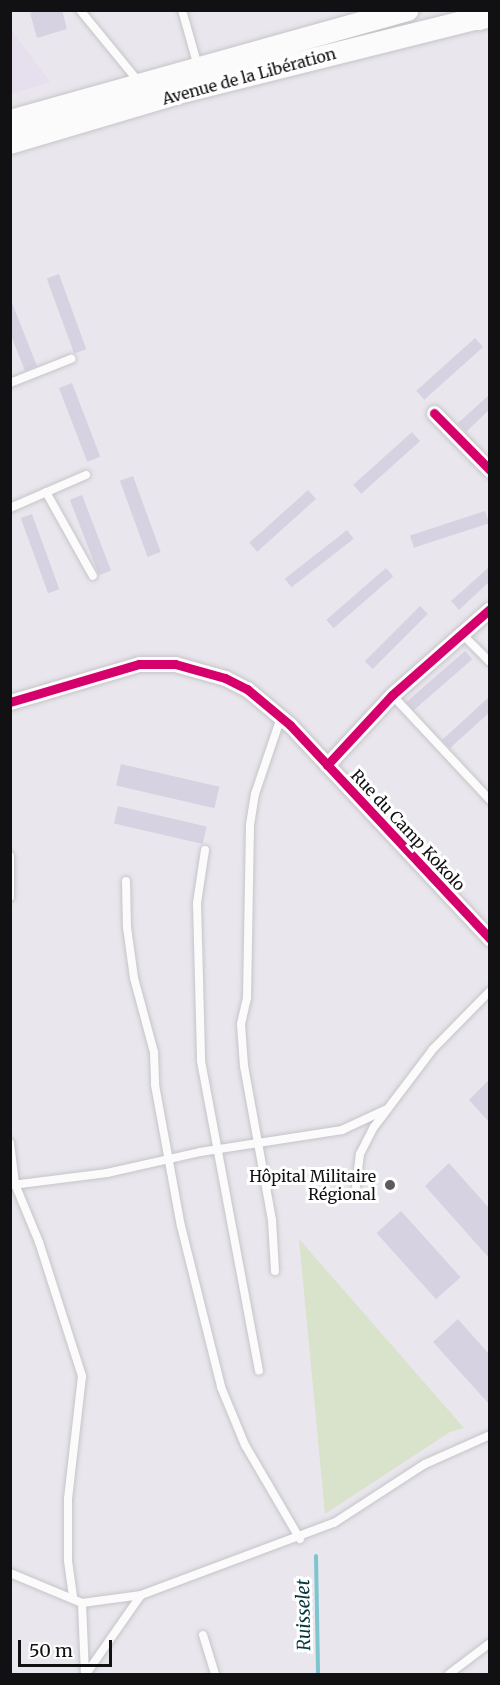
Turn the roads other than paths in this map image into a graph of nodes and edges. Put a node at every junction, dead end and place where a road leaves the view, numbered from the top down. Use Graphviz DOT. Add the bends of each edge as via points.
graph roads {
  1 [pos="80,10"];
  2 [pos="182,10"];
  3 [pos="408,10"];
  4 [pos="481,15"];
  5 [pos="198,67"];
  6 [pos="140,83"];
  7 [pos="10,121"];
  8 [pos="10,143"];
  9 [pos="71,359"];
  10 [pos="10,383"];
  11 [pos="434,413"];
  12 [pos="489,470"];
  13 [pos="86,475"];
  14 [pos="46,492"];
  15 [pos="10,508"];
  16 [pos="93,576"];
  17 [pos="489,609"];
  18 [pos="463,635"];
  19 [pos="489,663"];
  20 [pos="392,695"];
  21 [pos="10,702"];
  22 [pos="281,717"];
  23 [pos="327,765"];
  24 [pos="489,800"];
  25 [pos="205,850"];
  26 [pos="10,856"];
  27 [pos="126,880"];
  28 [pos="10,897"];
  29 [pos="489,939"];
  30 [pos="489,991"];
  31 [pos="387,1109"];
  32 [pos="10,1143"];
  33 [pos="261,1144"];
  34 [pos="218,1152"];
  35 [pos="171,1161"];
  36 [pos="13,1184"];
  37 [pos="356,1186"];
  38 [pos="275,1271"];
  39 [pos="259,1371"];
  40 [pos="489,1435"];
  41 [pos="300,1539"];
  42 [pos="10,1573"];
  43 [pos="141,1595"];
  44 [pos="73,1597"];
  45 [pos="82,1603"];
  46 [pos="203,1635"];
  47 [pos="489,1642"];
  48 [pos="86,1674"];
  49 [pos="215,1674"];
  50 [pos="449,1674"];
  1 -- 6 [label="lane"];
  2 -- 5 [label="lane"];
  3 -- 5 [label="main road, Avenue de la Libération"];
  4 -- 8 [label="main road, Avenue de la Libération" via="243,76"];
  5 -- 6 [label="main road, Avenue de la Libération"];
  6 -- 7 [label="main road, Avenue de la Libération"];
  9 -- 10 [label="lane"];
  11 -- 12 [label="street"];
  13 -- 14 [label="lane"];
  14 -- 15 [label="lane"];
  14 -- 16 [label="lane"];
  17 -- 18 [label="street"];
  18 -- 19 [label="lane"];
  18 -- 20 [label="street"];
  20 -- 23 [label="street"];
  20 -- 24 [label="lane"];
  21 -- 22 [label="street, Rue du Camp Kokolo" via="120,668 175,664 225,678 247,689"];
  22 -- 23 [label="street, Rue du Camp Kokolo"];
  22 -- 33 [label="lane" via="255,794 248,842 247,998 241,1024 244,1066"];
  23 -- 29 [label="street, Rue du Camp Kokolo"];
  25 -- 34 [label="lane" via="197,888 198,997 201,1061"];
  26 -- 28 [label="lane"];
  27 -- 35 [label="lane" via="134,978 154,1052 155,1085"];
  30 -- 31 [label="lane" via="433,1049"];
  31 -- 33 [label="lane" via="342,1130"];
  31 -- 37 [label="lane" via="360,1154"];
  32 -- 36 [label="lane"];
  33 -- 34 [label="lane"];
  33 -- 38 [label="lane"];
  34 -- 35 [label="lane"];
  34 -- 39 [label="lane"];
  35 -- 36 [label="lane"];
  35 -- 41 [label="lane" via="181,1226 221,1387 245,1445"];
  36 -- 44 [label="lane" via="39,1242 82,1376 68,1489 68,1561"];
  40 -- 41 [label="lane" via="425,1464 365,1505"];
  41 -- 43 [label="lane"];
  42 -- 44 [label="lane" via="48,1592"];
  43 -- 45 [label="lane"];
  43 -- 48 [label="lane"];
  44 -- 45 [label="lane"];
  45 -- 48 [label="lane"];
  46 -- 49 [label="lane"];
  47 -- 50 [label="lane"];
}
